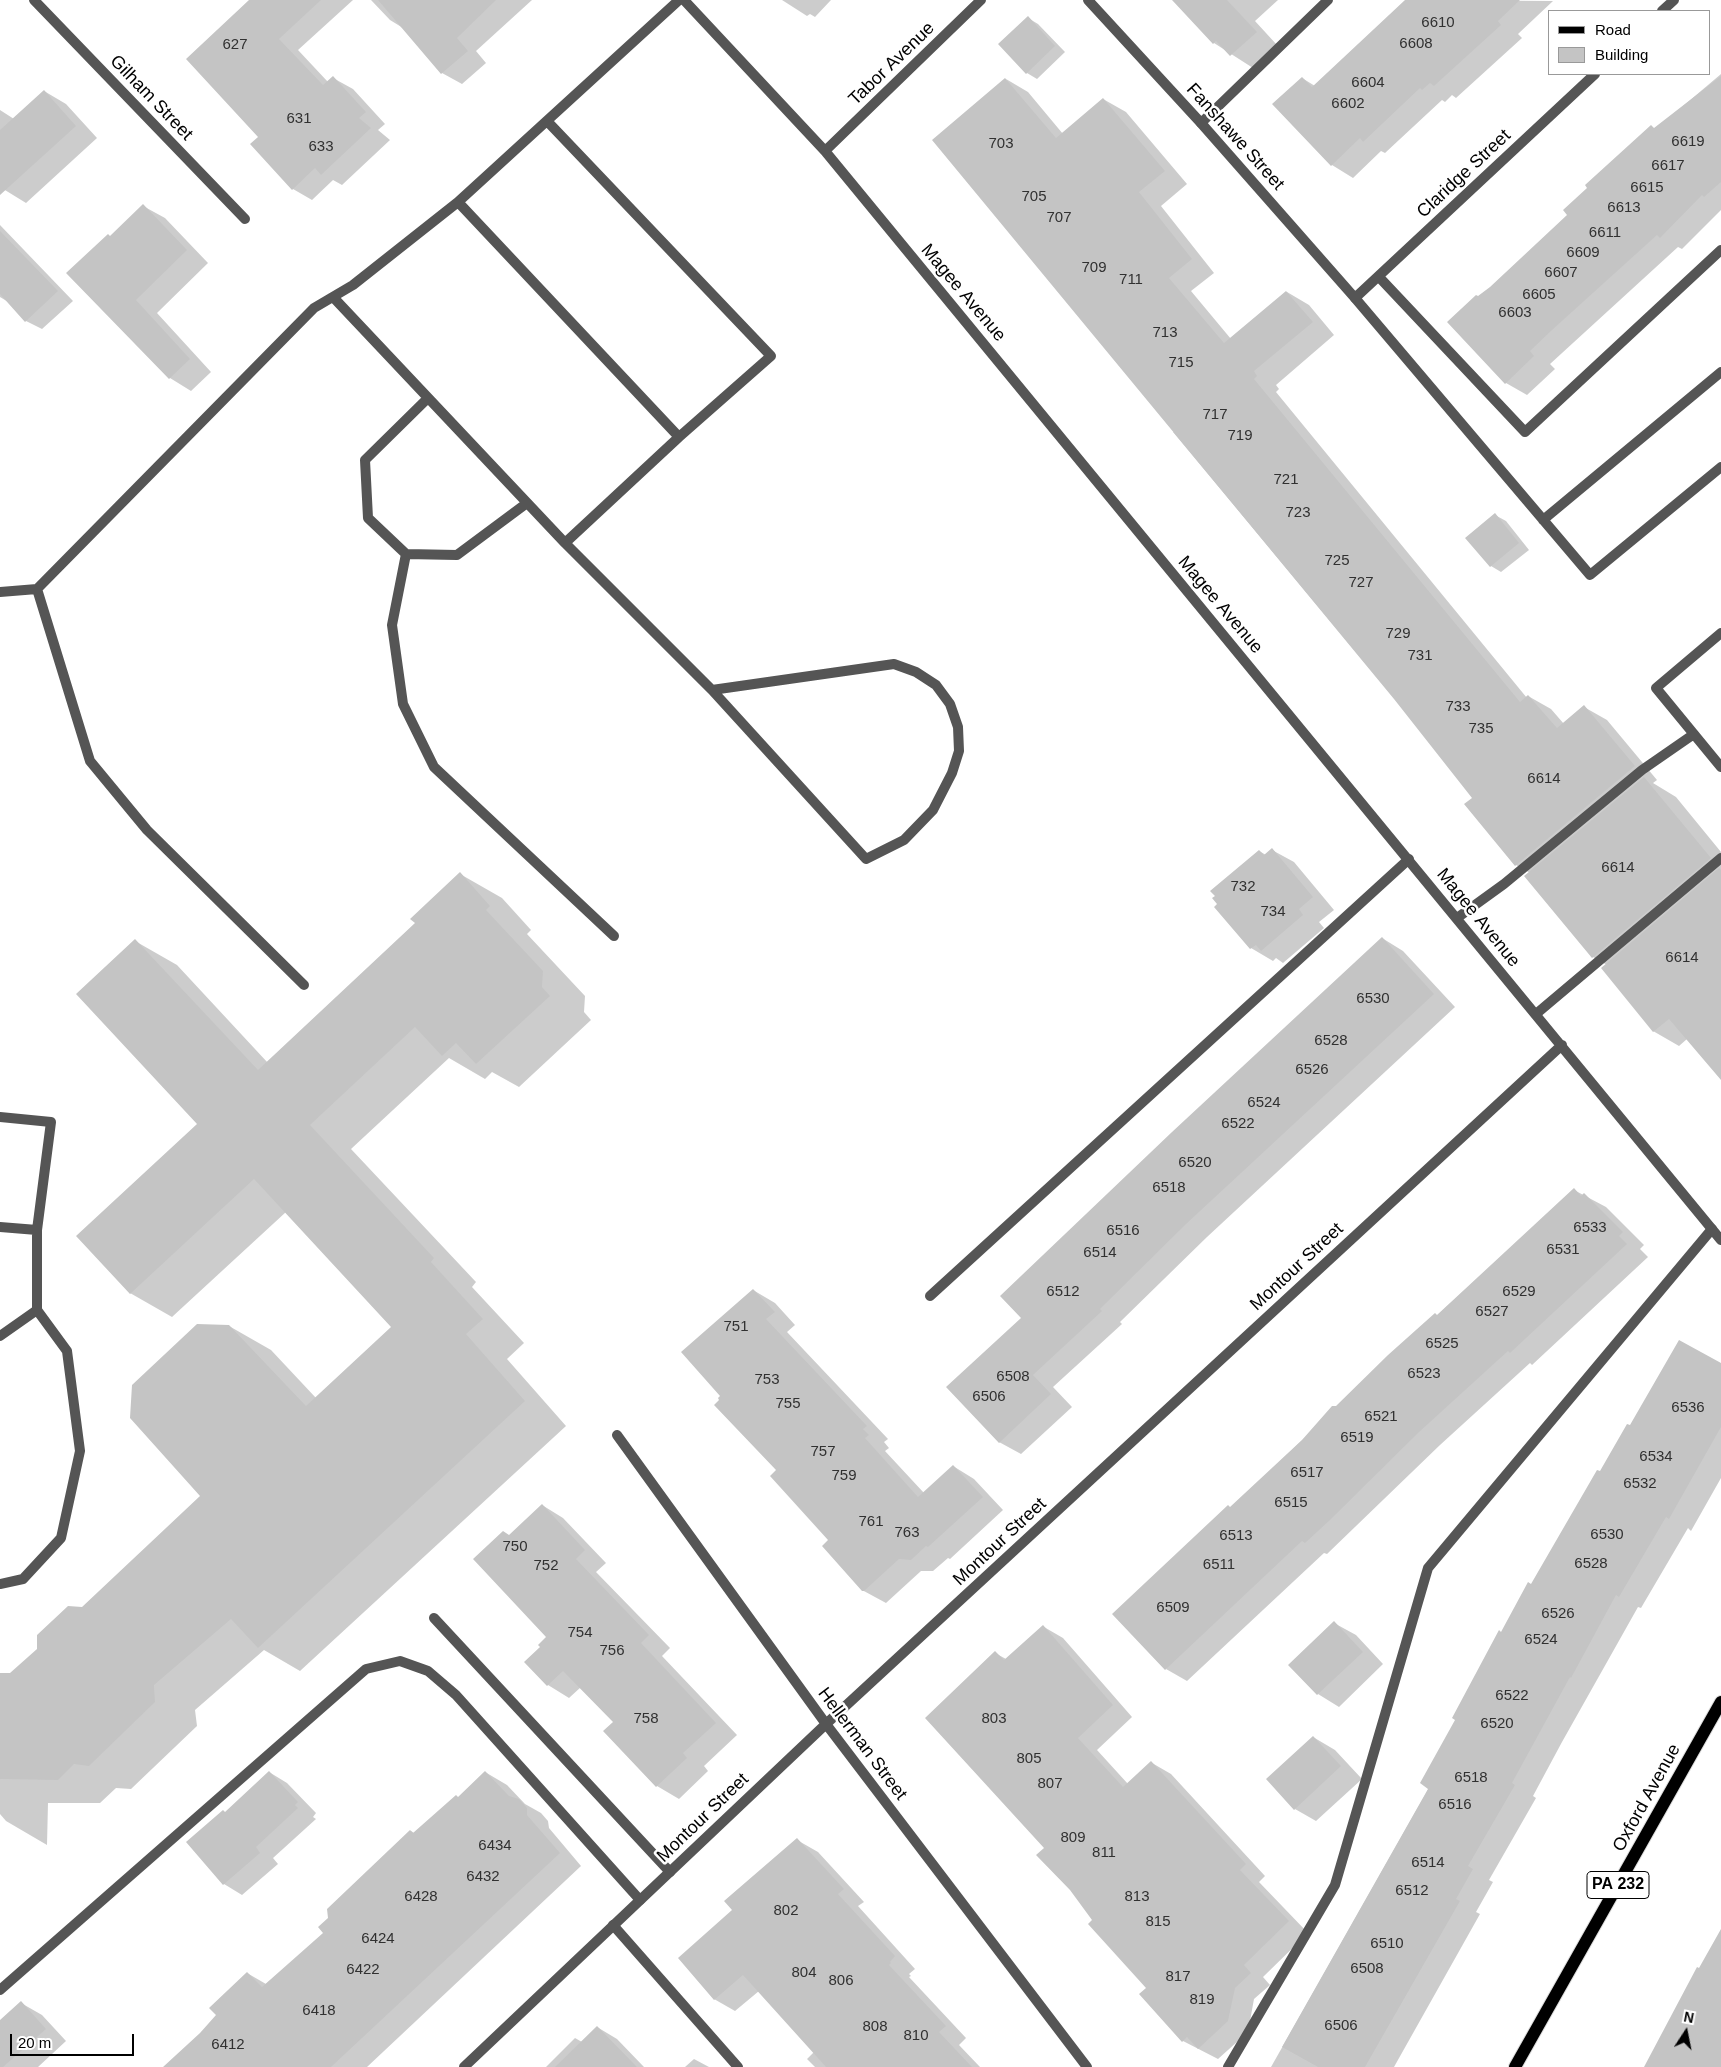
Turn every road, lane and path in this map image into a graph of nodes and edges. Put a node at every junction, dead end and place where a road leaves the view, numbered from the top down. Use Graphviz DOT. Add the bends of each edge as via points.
graph roads {
  1 [pos="34,0"];
  2 [pos="679,0"];
  3 [pos="684,0"];
  4 [pos="981,0"];
  5 [pos="1088,0"];
  6 [pos="1328,0"];
  7 [pos="1674,0"];
  8 [pos="1663,10"];
  9 [pos="1595,75"];
  10 [pos="547,121"];
  11 [pos="1201,123"];
  12 [pos="825,151"];
  13 [pos="458,202"];
  14 [pos="245,219"];
  15 [pos="1721,250"];
  16 [pos="1379,277"];
  17 [pos="333,297"];
  18 [pos="1355,298"];
  19 [pos="1721,372"];
  20 [pos="428,398"];
  21 [pos="679,437"];
  22 [pos="1721,467"];
  23 [pos="527,503"];
  24 [pos="1543,520"];
  25 [pos="565,543"];
  26 [pos="406,554"];
  27 [pos="37,589"];
  28 [pos="0,592"];
  29 [pos="1721,633"];
  30 [pos="712,690"];
  31 [pos="1694,734"];
  32 [pos="1721,766"];
  33 [pos="1721,858"];
  34 [pos="1409,859"];
  35 [pos="1457,918"];
  36 [pos="614,936"];
  37 [pos="304,985"];
  38 [pos="1536,1014"];
  39 [pos="1562,1045"];
  40 [pos="0,1117"];
  41 [pos="0,1227"];
  42 [pos="1712,1229"];
  43 [pos="37,1230"];
  44 [pos="1721,1240"];
  45 [pos="930,1296"];
  46 [pos="37,1310"];
  47 [pos="0,1336"];
  48 [pos="617,1435"];
  49 [pos="0,1584"];
  50 [pos="434,1618"];
  51 [pos="1721,1702"];
  52 [pos="826,1724"];
  53 [pos="670,1872"];
  54 [pos="640,1900"];
  55 [pos="614,1925"];
  56 [pos="0,1990"];
  57 [pos="464,2067"];
  58 [pos="738,2067"];
  59 [pos="1087,2067"];
  60 [pos="1228,2067"];
  61 [pos="1515,2067"];
  1 -- 14 [label="street, Gilham Street"];
  2 -- 10 [label="street"];
  3 -- 12 [label="street, Magee Avenue"];
  4 -- 12 [label="street, Tabor Avenue"];
  5 -- 11 [label="street, Fanshawe Street"];
  6 -- 11 [label="street"];
  7 -- 8 [label="street"];
  9 -- 16 [label="street, Claridge Street"];
  10 -- 13 [label="street"];
  10 -- 21 [label="street" via="771,356"];
  11 -- 18 [label="street, Fanshawe Street"];
  12 -- 34 [label="street, Magee Avenue"];
  13 -- 17 [label="street" via="353,285"];
  13 -- 21 [label="street"];
  15 -- 16 [label="street" via="1525,432"];
  16 -- 18 [label="street, Claridge Street"];
  17 -- 20 [label="street"];
  17 -- 27 [label="street" via="314,308"];
  18 -- 24 [label="street, Fanshawe Street"];
  19 -- 24 [label="street"];
  20 -- 23 [label="street"];
  20 -- 26 [label="street" via="365,460 368,518"];
  21 -- 25 [label="street"];
  22 -- 24 [label="street, Fanshawe Street" via="1590,575"];
  23 -- 25 [label="street"];
  23 -- 26 [label="street" via="458,555"];
  25 -- 30 [label="street"];
  26 -- 36 [label="street" via="392,625 393,635 403,704 434,767"];
  27 -- 28 [label="street"];
  27 -- 37 [label="street" via="90,761 147,830"];
  29 -- 31 [label="street" via="1656,688"];
  30 -- 30 [label="street" via="866,859 904,840 933,810 959,751 958,727 950,704 936,686 916,672 894,664"];
  31 -- 32 [label="street"];
  31 -- 35 [label="street" via="1642,770 1519,872"];
  33 -- 38 [label="street"];
  34 -- 35 [label="street, Magee Avenue"];
  34 -- 45 [label="street"];
  35 -- 38 [label="street, Magee Avenue"];
  38 -- 39 [label="street, Magee Avenue"];
  39 -- 42 [label="street, Magee Avenue"];
  39 -- 52 [label="street, Montour Street"];
  40 -- 43 [label="street" via="51,1122"];
  41 -- 43 [label="street"];
  42 -- 44 [label="street, Magee Avenue"];
  42 -- 60 [label="street" via="1428,1568 1335,1885"];
  43 -- 46 [label="street"];
  46 -- 47 [label="street"];
  46 -- 49 [label="street" via="67,1351 80,1451 61,1538 23,1579"];
  48 -- 52 [label="street, Hellerman Street"];
  50 -- 53 [label="street"];
  51 -- 61 [label="main road, Oxford Avenue / PA 232"];
  52 -- 53 [label="street, Montour Street"];
  52 -- 59 [label="street, Hellerman Street"];
  53 -- 54 [label="street, Montour Street"];
  54 -- 55 [label="street, Montour Street"];
  54 -- 56 [label="street" via="456,1695 428,1671 400,1661 366,1669"];
  55 -- 57 [label="street, Montour Street"];
  55 -- 58 [label="street"];
}
